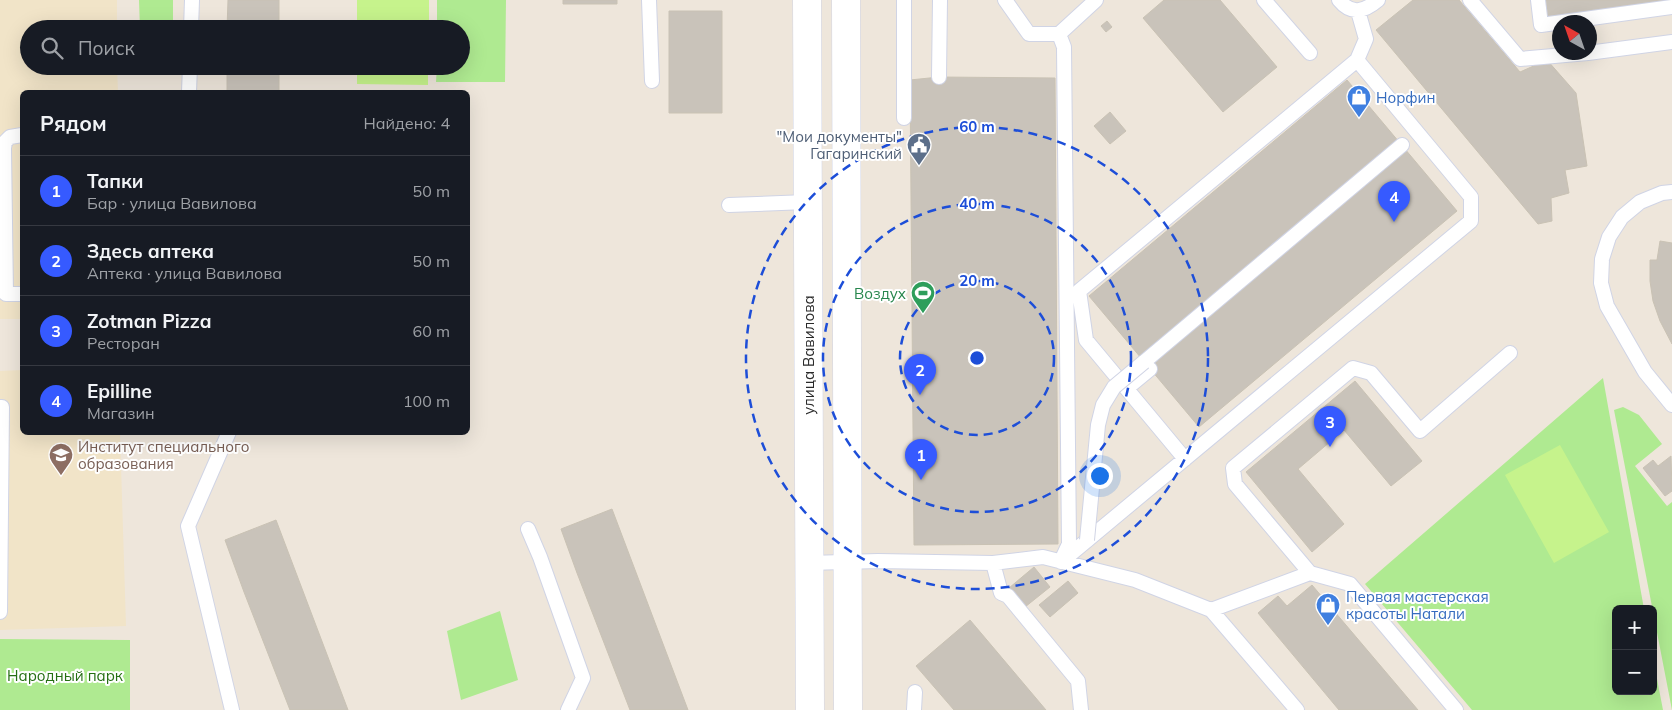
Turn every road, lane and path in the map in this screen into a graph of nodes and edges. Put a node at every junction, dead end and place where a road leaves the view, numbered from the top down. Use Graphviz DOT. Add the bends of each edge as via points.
graph roads {
  1 [pos="192,0"];
  2 [pos="649,0"];
  3 [pos="807,0"];
  4 [pos="846,0"];
  5 [pos="904,0"];
  6 [pos="940,0"];
  7 [pos="1005,0"];
  8 [pos="1096,0"];
  9 [pos="1264,0"];
  10 [pos="1339,0"];
  11 [pos="1378,0"];
  12 [pos="1470,0"];
  13 [pos="1538,0"];
  14 [pos="1672,7"];
  15 [pos="1358,11"];
  16 [pos="191,20"];
  17 [pos="1059,34"];
  18 [pos="1672,42"];
  19 [pos="1310,53"];
  20 [pos="1357,60"];
  21 [pos="190,75"];
  22 [pos="939,77"];
  23 [pos="652,81"];
  24 [pos="189,90"];
  25 [pos="904,118"];
  26 [pos="20,135"];
  27 [pos="1402,145"];
  28 [pos="1672,192"];
  29 [pos="807,202"];
  30 [pos="730,205"];
  31 [pos="3,294"];
  32 [pos="20,294"];
  33 [pos="1510,353"];
  34 [pos="1147,365"];
  35 [pos="1127,388"];
  36 [pos="1672,405"];
  37 [pos="0,407"];
  38 [pos="228,435"];
  39 [pos="1185,459"];
  40 [pos="528,529"];
  41 [pos="1087,540"];
  42 [pos="848,562"];
  43 [pos="993,562"];
  44 [pos="1061,562"];
  45 [pos="809,563"];
  46 [pos="1310,573"];
  47 [pos="1211,610"];
  48 [pos="0,612"];
  49 [pos="914,692"];
  50 [pos="232,710"];
  51 [pos="568,710"];
  52 [pos="810,710"];
  53 [pos="848,710"];
  54 [pos="914,710"];
  55 [pos="1081,710"];
  56 [pos="1297,710"];
  57 [pos="1456,710"];
  1 -- 16 [label="lane"];
  2 -- 23 [label="lane"];
  3 -- 29 [label="street, улица Вавилова"];
  4 -- 42 [label="street"];
  5 -- 25 [label="lane"];
  6 -- 22 [label="lane"];
  7 -- 17 [label="lane" via="1029,34"];
  8 -- 17 [label="lane"];
  9 -- 19 [label="lane"];
  10 -- 15 [label="lane" via="1345,8"];
  11 -- 15 [label="lane"];
  12 -- 18 [label="lane" via="1527,62"];
  13 -- 14 [label="lane" via="1541,25"];
  15 -- 20 [label="lane" via="1366,39"];
  17 -- 44 [label="lane" via="1064,47 1068,534"];
  20 -- 35 [label="lane" via="1079,291 1086,340"];
  20 -- 39 [label="lane" via="1471,197 1471,221"];
  21 -- 24 [label="lane"];
  26 -- 31 [label="lane" via="10,137 4,148"];
  27 -- 34 [label="lane"];
  28 -- 36 [label="lane" via="1640,202 1622,217 1609,237 1602,260 1601,283 1607,306 1645,372"];
  29 -- 30 [label="lane"];
  29 -- 45 [label="street, улица Вавилова"];
  31 -- 32 [label="lane"];
  33 -- 46 [label="lane" via="1420,431 1371,373 1353,368 1233,468 1235,484"];
  34 -- 35 [label="lane"];
  34 -- 41 [label="lane, bridge" via="1114,387 1103,405 1098,425"];
  35 -- 39 [label="lane"];
  37 -- 48 [label="lane"];
  38 -- 50 [label="lane" via="188,526"];
  39 -- 41 [label="lane"];
  40 -- 51 [label="lane" via="583,678"];
  41 -- 44 [label="lane"];
  42 -- 43 [label="lane"];
  42 -- 45 [label="lane"];
  42 -- 53 [label="street"];
  43 -- 44 [label="lane" via="1044,557"];
  43 -- 55 [label="lane" via="1002,593 1008,596 1078,681"];
  44 -- 47 [label="lane" via="1135,580"];
  45 -- 52 [label="street, улица Вавилова"];
  46 -- 47 [label="lane"];
  46 -- 57 [label="lane" via="1350,584"];
  47 -- 56 [label="lane"];
  49 -- 54 [label="lane"];
}
